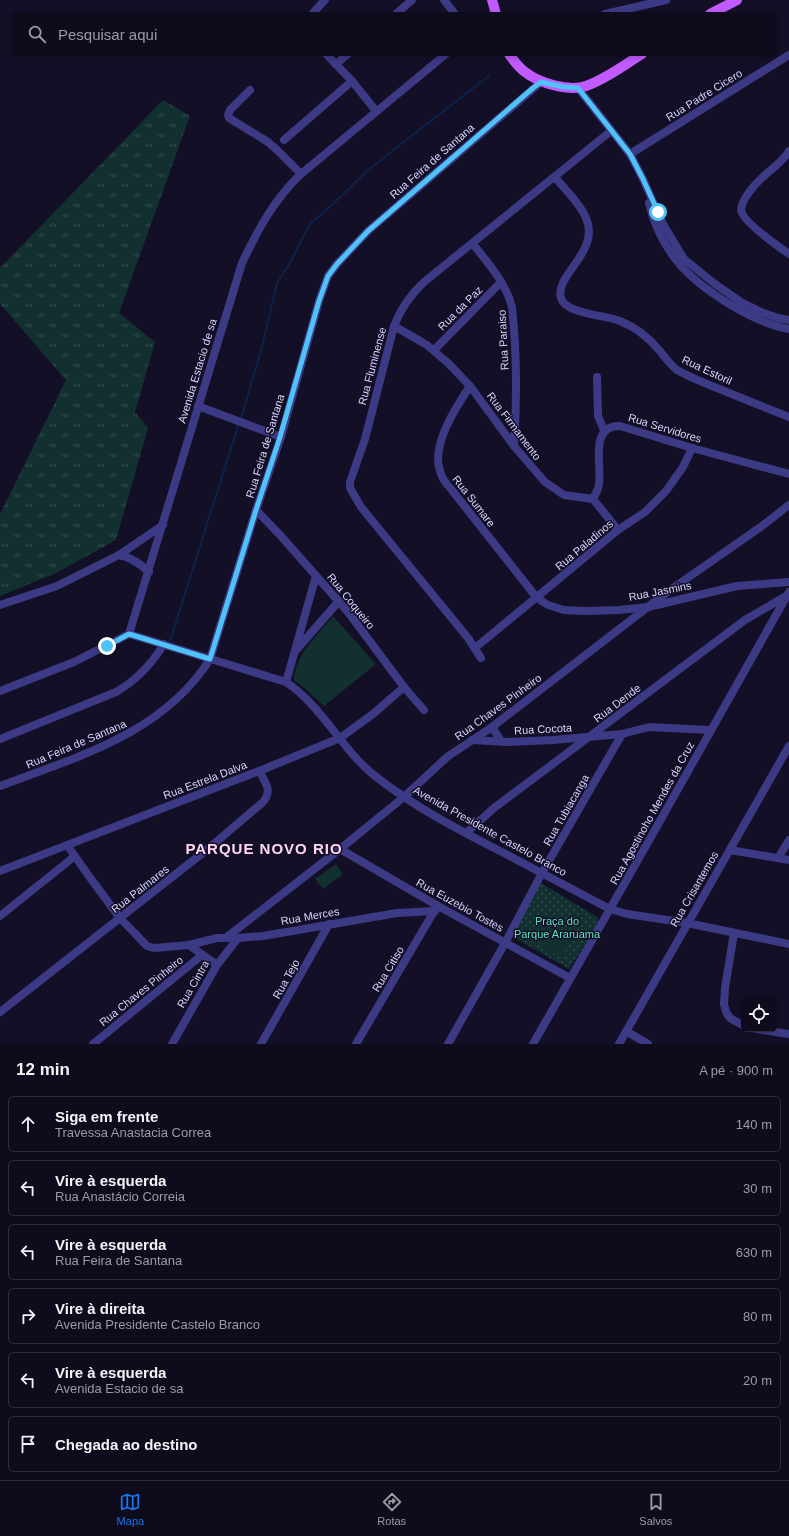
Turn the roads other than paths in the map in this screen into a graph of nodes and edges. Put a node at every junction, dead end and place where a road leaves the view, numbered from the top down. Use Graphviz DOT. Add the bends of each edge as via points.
graph roads {
  1 [pos="325,0"];
  2 [pos="412,0"];
  3 [pos="444,0"];
  4 [pos="492,0"];
  5 [pos="666,0"];
  6 [pos="737,0"];
  7 [pos="314,12"];
  8 [pos="398,12"];
  9 [pos="454,12"];
  10 [pos="495,12"];
  11 [pos="613,12"];
  12 [pos="714,12"];
  13 [pos="789,55"];
  14 [pos="328,56"];
  15 [pos="346,56"];
  16 [pos="444,56"];
  17 [pos="510,56"];
  18 [pos="639,56"];
  19 [pos="336,64"];
  20 [pos="352,81"];
  21 [pos="541,82"];
  22 [pos="578,88"];
  23 [pos="250,90"];
  24 [pos="376,111"];
  25 [pos="611,131"];
  26 [pos="284,140"];
  27 [pos="789,151"];
  28 [pos="630,154"];
  29 [pos="301,174"];
  30 [pos="555,177"];
  31 [pos="647,189"];
  32 [pos="473,244"];
  33 [pos="789,254"];
  34 [pos="501,282"];
  35 [pos="789,320"];
  36 [pos="394,326"];
  37 [pos="789,329"];
  38 [pos="434,350"];
  39 [pos="597,377"];
  40 [pos="470,386"];
  41 [pos="198,406"];
  42 [pos="789,417"];
  43 [pos="604,430"];
  44 [pos="280,437"];
  45 [pos="514,446"];
  46 [pos="692,448"];
  47 [pos="789,474"];
  48 [pos="593,499"];
  49 [pos="789,505"];
  50 [pos="256,510"];
  51 [pos="163,525"];
  52 [pos="618,530"];
  53 [pos="119,555"];
  54 [pos="149,572"];
  55 [pos="316,576"];
  56 [pos="789,582"];
  57 [pos="787,594"];
  58 [pos="537,598"];
  59 [pos="339,601"];
  60 [pos="0,605"];
  61 [pos="648,607"];
  62 [pos="129,634"];
  63 [pos="164,644"];
  64 [pos="475,648"];
  65 [pos="295,652"];
  66 [pos="481,658"];
  67 [pos="210,659"];
  68 [pos="286,682"];
  69 [pos="404,687"];
  70 [pos="0,691"];
  71 [pos="424,710"];
  72 [pos="492,727"];
  73 [pos="710,730"];
  74 [pos="622,734"];
  75 [pos="591,736"];
  76 [pos="340,738"];
  77 [pos="0,739"];
  78 [pos="560,739"];
  79 [pos="472,740"];
  80 [pos="501,741"];
  81 [pos="789,746"];
  82 [pos="567,754"];
  83 [pos="259,771"];
  84 [pos="0,786"];
  85 [pos="404,797"];
  86 [pos="466,833"];
  87 [pos="789,840"];
  88 [pos="67,845"];
  89 [pos="340,849"];
  90 [pos="730,850"];
  91 [pos="75,856"];
  92 [pos="778,858"];
  93 [pos="789,860"];
  94 [pos="0,870"];
  95 [pos="542,873"];
  96 [pos="436,908"];
  97 [pos="610,909"];
  98 [pos="0,916"];
  99 [pos="120,918"];
  100 [pos="687,923"];
  101 [pos="329,924"];
  102 [pos="734,933"];
  103 [pos="227,937"];
  104 [pos="238,938"];
  105 [pos="506,943"];
  106 [pos="789,944"];
  107 [pos="189,945"];
  108 [pos="202,955"];
  109 [pos="217,965"];
  110 [pos="570,978"];
  111 [pos="0,1012"];
  112 [pos="741,1024"];
  113 [pos="626,1031"];
  114 [pos="776,1032"];
  115 [pos="789,1034"];
  116 [pos="93,1044"];
  117 [pos="172,1044"];
  118 [pos="261,1044"];
  119 [pos="356,1044"];
  120 [pos="448,1044"];
  121 [pos="533,1044"];
  122 [pos="619,1044"];
  123 [pos="648,1044"];
  1 -- 7 [label="street"];
  2 -- 8 [label="street"];
  3 -- 9 [label="street"];
  4 -- 10 [label="main road"];
  5 -- 11 [label="street"];
  6 -- 12 [label="main road"];
  13 -- 28 [label="street, Rua Padre Cicero"];
  14 -- 19 [label="street"];
  15 -- 19 [label="street"];
  16 -- 24 [label="street, Avenida Estacio de sa"];
  17 -- 21 [label="main road" via="526,73"];
  18 -- 22 [label="main road" via="602,78"];
  19 -- 20 [label="street"];
  20 -- 24 [label="street"];
  20 -- 26 [label="street"];
  21 -- 22 [label="main road"];
  21 -- 44 [label="street, Rua Feira de Santana" via="368,231 328,276"];
  22 -- 25 [label="street"];
  23 -- 29 [label="street" via="230,110 229,118 268,142"];
  24 -- 29 [label="street, Avenida Estacio de sa"];
  25 -- 28 [label="street"];
  25 -- 30 [label="street, Rua Fluminense"];
  27 -- 33 [label="street" via="783,160 756,184 741,207 744,216 759,231"];
  28 -- 31 [label="street"];
  29 -- 41 [label="street, Avenida Estacio de sa" via="283,192 266,215 242,263"];
  30 -- 32 [label="street, Rua Fluminense"];
  30 -- 42 [label="street, Rua Estoril" via="586,217 589,228 587,242 578,263 561,286 560,294 564,304 578,311 622,321 642,334 678,370"];
  31 -- 35 [label="street" via="670,238 690,265 753,308"];
  31 -- 37 [label="street" via="656,224 684,270 708,289 759,321"];
  32 -- 34 [label="street, Rua Paraiso"];
  32 -- 36 [label="street, Rua Fluminense" via="418,288 402,307"];
  34 -- 38 [label="street, Rua da Paz"];
  34 -- 45 [label="street, Rua Paraiso" via="511,300 514,325"];
  36 -- 38 [label="street, Rua Firmamento"];
  36 -- 64 [label="street, Rua Fluminense" via="350,488 361,507"];
  38 -- 40 [label="street, Rua Firmamento"];
  39 -- 43 [label="street" via="598,416"];
  40 -- 45 [label="street, Rua Firmamento"];
  40 -- 58 [label="street, Rua Sumare" via="456,407 442,441 439,470 443,479"];
  41 -- 44 [label="street"];
  41 -- 51 [label="street, Avenida Estacio de sa"];
  43 -- 46 [label="street, Rua Servidores" via="620,426"];
  43 -- 48 [label="street" via="600,438 599,485"];
  44 -- 50 [label="street, Rua Feira de Santana"];
  45 -- 48 [label="street, Rua Firmamento" via="545,482 560,493"];
  46 -- 47 [label="street, Rua Servidores"];
  46 -- 52 [label="street, Rua Paladinos" via="683,467 666,491 645,512"];
  48 -- 52 [label="street"];
  49 -- 61 [label="street, Rua Chaves Pinheiro"];
  50 -- 55 [label="street, Rua Coqueiro"];
  50 -- 67 [label="street, Rua Feira de Santana"];
  51 -- 53 [label="street"];
  51 -- 54 [label="street, Avenida Estacio de sa"];
  52 -- 58 [label="street, Rua Paladinos"];
  53 -- 54 [label="street" via="127,556"];
  53 -- 60 [label="street" via="57,586"];
  54 -- 62 [label="street, Avenida Estacio de sa"];
  55 -- 59 [label="street, Rua Coqueiro"];
  55 -- 65 [label="street"];
  56 -- 61 [label="street, Rua Jasmins" via="737,586"];
  57 -- 73 [label="street, Rua Agostinoho Mendes da Cruz"];
  57 -- 75 [label="street, Rua Dende" via="745,620"];
  58 -- 61 [label="street, Rua Jasmins" via="564,610 599,611"];
  58 -- 64 [label="street, Rua Paladinos"];
  59 -- 65 [label="street"];
  59 -- 69 [label="street, Rua Coqueiro"];
  61 -- 72 [label="street, Rua Chaves Pinheiro"];
  62 -- 63 [label="street, Avenida Presidente Castelo Branco"];
  62 -- 70 [label="street" via="74,662"];
  63 -- 67 [label="street, Avenida Presidente Castelo Branco"];
  63 -- 77 [label="street" via="154,661 130,684"];
  64 -- 66 [label="street, Rua Fluminense"];
  65 -- 68 [label="street"];
  67 -- 68 [label="street, Avenida Presidente Castelo Branco"];
  67 -- 84 [label="street, Rua Feira de Santana" via="184,693 136,730 96,749"];
  68 -- 76 [label="street, Avenida Presidente Castelo Branco" via="307,699"];
  69 -- 71 [label="street, Rua Coqueiro"];
  69 -- 76 [label="street, Rua Estrela Dalva"];
  72 -- 79 [label="street, Rua Chaves Pinheiro"];
  72 -- 80 [label="street"];
  73 -- 74 [label="street, Rua Cocota" via="649,727"];
  73 -- 97 [label="street, Rua Agostinoho Mendes da Cruz"];
  74 -- 75 [label="street, Rua Cocota"];
  74 -- 95 [label="street, Rua Tubiacanga"];
  75 -- 78 [label="street, Rua Cocota"];
  75 -- 82 [label="street, Rua Dende"];
  76 -- 83 [label="street, Rua Estrela Dalva"];
  76 -- 85 [label="street, Avenida Presidente Castelo Branco" via="362,765"];
  78 -- 80 [label="street, Rua Cocota"];
  78 -- 82 [label="street" via="566,746"];
  79 -- 80 [label="street, Rua Cocota"];
  79 -- 85 [label="street, Rua Chaves Pinheiro" via="447,757"];
  81 -- 90 [label="street, Rua Crisantemos"];
  82 -- 86 [label="street, Rua Dende" via="494,808"];
  83 -- 88 [label="street, Rua Estrela Dalva"];
  83 -- 99 [label="street, Rua Palmares" via="268,787 266,800"];
  85 -- 86 [label="street, Avenida Presidente Castelo Branco"];
  85 -- 89 [label="street, Rua Chaves Pinheiro"];
  86 -- 95 [label="street, Avenida Presidente Castelo Branco"];
  87 -- 92 [label="street"];
  88 -- 91 [label="street, Rua Merces"];
  88 -- 94 [label="street, Rua Estrela Dalva"];
  89 -- 96 [label="street, Rua Euzebio Tostes"];
  89 -- 103 [label="street, Rua Chaves Pinheiro"];
  90 -- 92 [label="street"];
  90 -- 100 [label="street, Rua Crisantemos"];
  91 -- 98 [label="street"];
  91 -- 99 [label="street, Rua Merces"];
  92 -- 93 [label="street"];
  95 -- 97 [label="street, Avenida Presidente Castelo Branco"];
  95 -- 105 [label="street, Rua Tubiacanga"];
  96 -- 101 [label="street, Rua Merces"];
  96 -- 105 [label="street, Rua Euzebio Tostes"];
  96 -- 119 [label="street, Rua Citiso"];
  97 -- 100 [label="street, Avenida Presidente Castelo Branco"];
  97 -- 110 [label="street, Rua Agostinoho Mendes da Cruz"];
  99 -- 107 [label="street, Rua Merces" via="147,946 167,948"];
  99 -- 111 [label="street, Rua Palmares"];
  100 -- 102 [label="street, Avenida Presidente Castelo Branco"];
  100 -- 113 [label="street, Rua Crisantemos"];
  101 -- 104 [label="street, Rua Merces"];
  101 -- 118 [label="street, Rua Tejo"];
  102 -- 106 [label="street, Avenida Presidente Castelo Branco"];
  102 -- 112 [label="street" via="724,1004 730,1018"];
  103 -- 104 [label="street, Rua Merces"];
  103 -- 107 [label="street, Rua Merces"];
  104 -- 109 [label="street, Rua Cintra"];
  105 -- 110 [label="street, Rua Euzebio Tostes"];
  105 -- 120 [label="street, Rua Tubiacanga"];
  107 -- 108 [label="street"];
  108 -- 109 [label="street"];
  108 -- 116 [label="street, Rua Chaves Pinheiro"];
  109 -- 117 [label="street, Rua Cintra"];
  110 -- 121 [label="street, Rua Agostinoho Mendes da Cruz"];
  113 -- 122 [label="street, Rua Crisantemos"];
  113 -- 123 [label="street"];
  114 -- 115 [label="street"];
}
